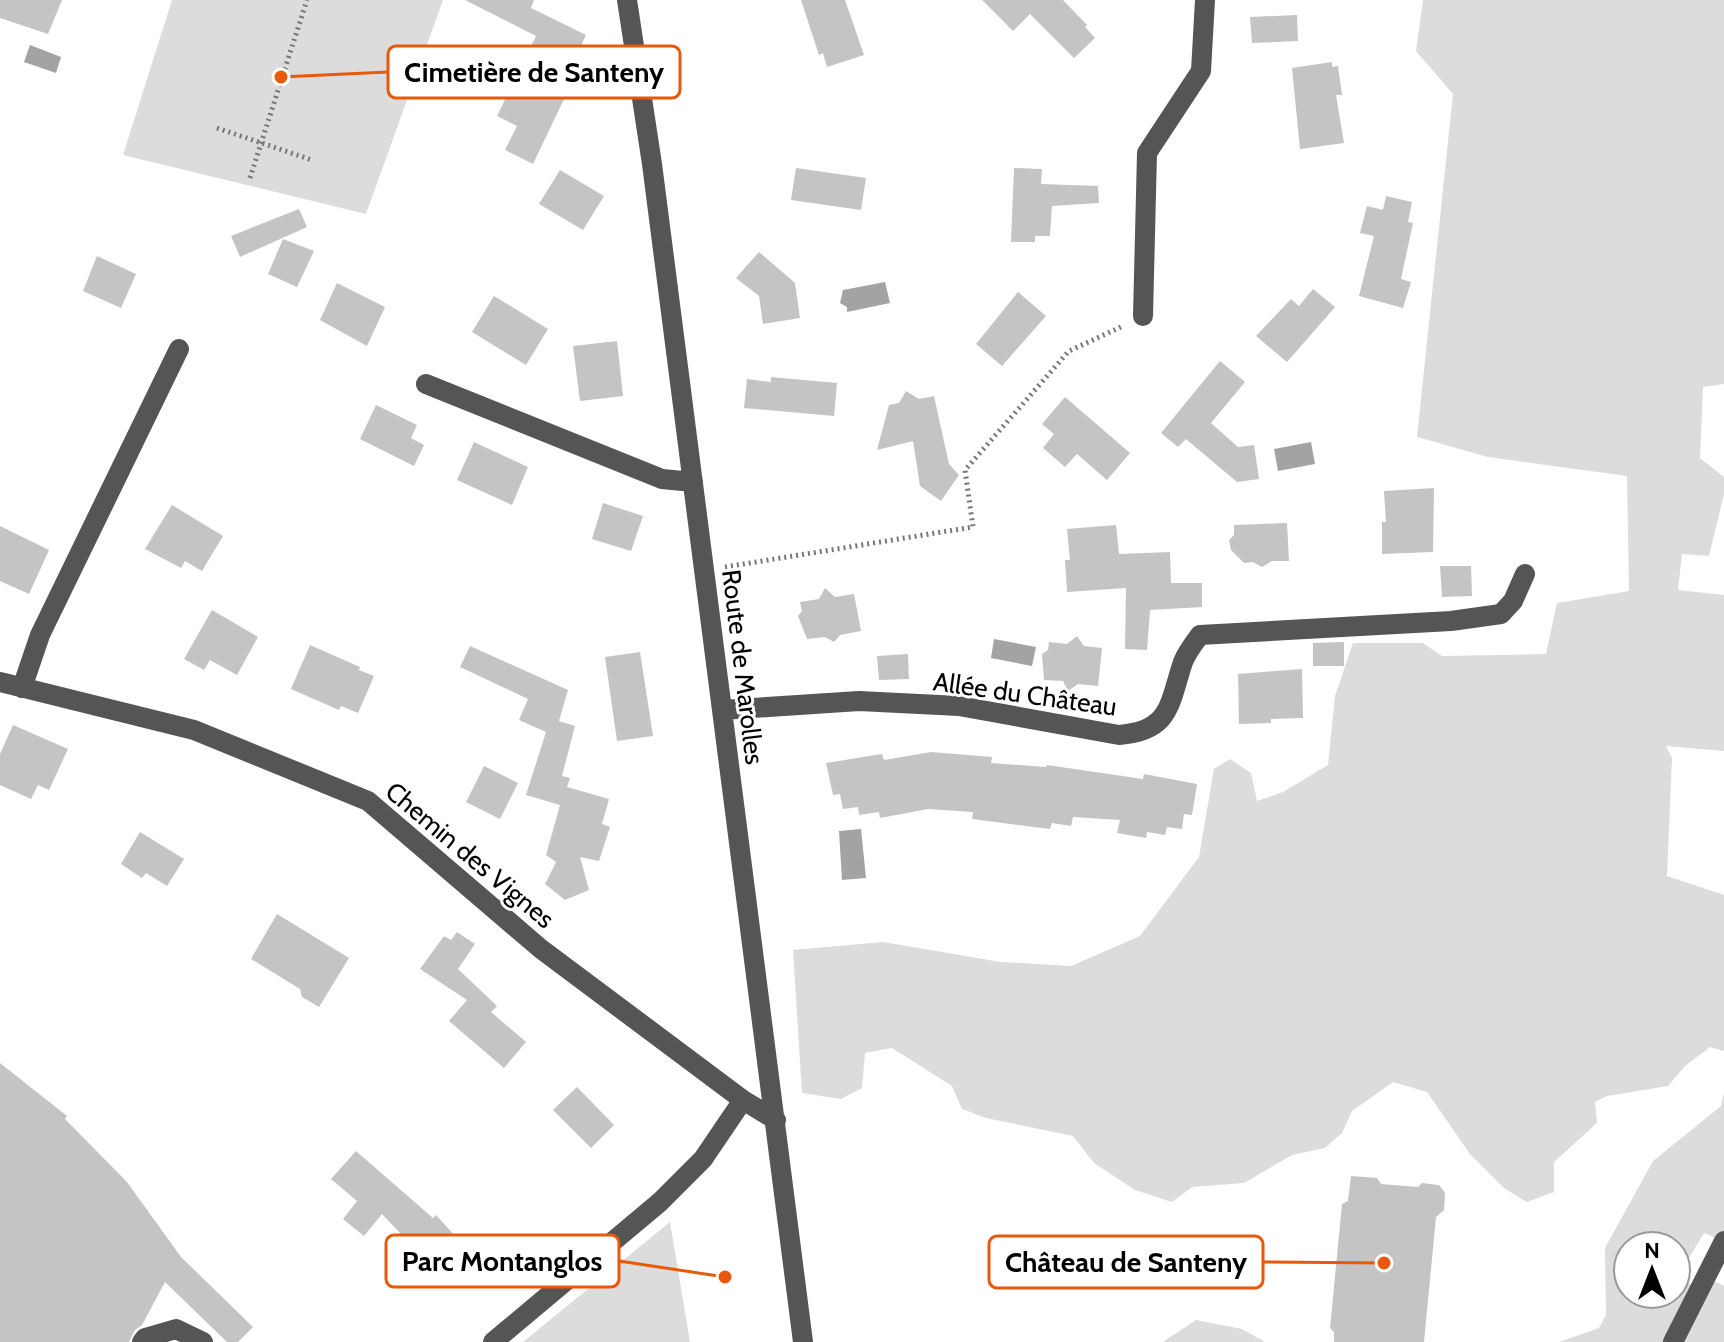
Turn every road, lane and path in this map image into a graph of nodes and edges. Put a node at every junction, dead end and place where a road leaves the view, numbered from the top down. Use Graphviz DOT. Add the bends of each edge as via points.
graph roads {
  1 [pos="307,0"];
  2 [pos="627,0"];
  3 [pos="1205,0"];
  4 [pos="217,128"];
  5 [pos="261,143"];
  6 [pos="312,160"];
  7 [pos="250,178"];
  8 [pos="1143,316"];
  9 [pos="179,349"];
  10 [pos="426,384"];
  11 [pos="693,482"];
  12 [pos="704,570"];
  13 [pos="1525,574"];
  14 [pos="0,682"];
  15 [pos="22,688"];
  16 [pos="722,710"];
  17 [pos="743,1100"];
  18 [pos="776,1120"];
  19 [pos="1724,1241"];
  20 [pos="142,1342"];
  21 [pos="203,1342"];
  22 [pos="493,1342"];
  23 [pos="803,1342"];
  24 [pos="1673,1342"];
  1 -- 5 [label="path"];
  2 -- 11 [label="street, Route de Marolles"];
  3 -- 8 [label="street" via="1201,71 1147,153"];
  4 -- 5 [label="path"];
  5 -- 6 [label="path"];
  5 -- 7 [label="path"];
  8 -- 12 [label="path" via="1069,351 965,470 973,527"];
  9 -- 15 [label="street" via="40,635"];
  10 -- 11 [label="street" via="662,479"];
  11 -- 12 [label="street, Route de Marolles"];
  12 -- 16 [label="street, Route de Marolles"];
  13 -- 16 [label="street, Allée du Château" via="1501,614 1200,635 1184,659 1175,693 1159,722 1142,733 1119,735 959,706 859,701"];
  14 -- 15 [label="street, Chemin des Vignes"];
  15 -- 17 [label="street, Chemin des Vignes" via="194,730 368,801 541,949"];
  16 -- 18 [label="street, Route de Marolles"];
  17 -- 18 [label="street, Chemin des Vignes"];
  17 -- 22 [label="street" via="703,1159 660,1202"];
  18 -- 23 [label="street, Route de Marolles"];
  19 -- 24 [label="street"];
  20 -- 21 [label="street" via="176,1329"];
}
